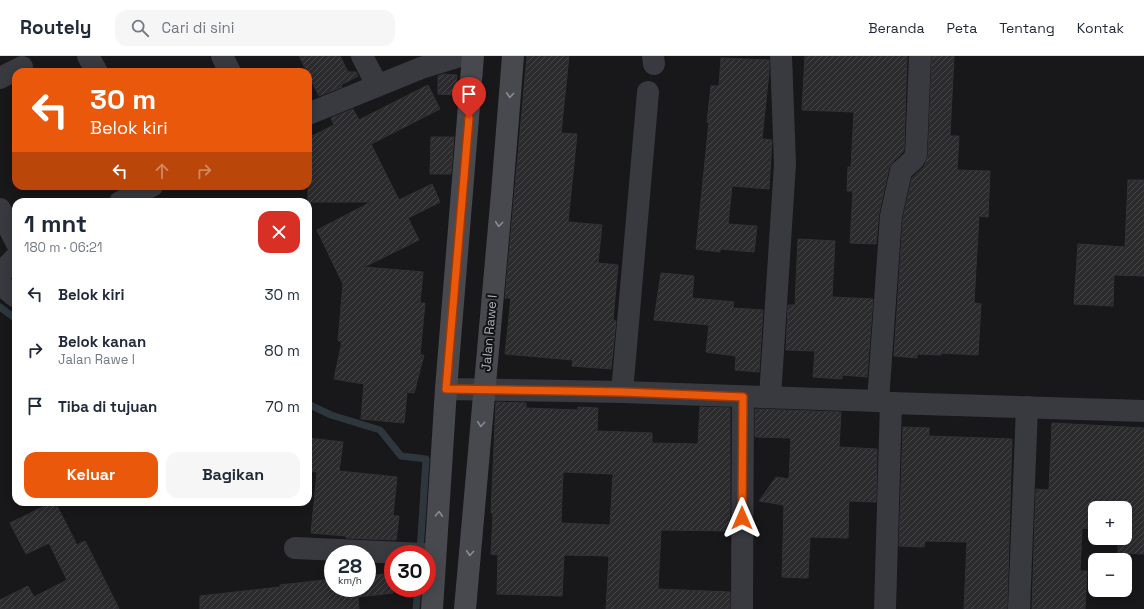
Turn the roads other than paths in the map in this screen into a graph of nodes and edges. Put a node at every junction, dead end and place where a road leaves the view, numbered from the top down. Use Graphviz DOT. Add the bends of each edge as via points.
graph roads {
  1 [pos="88,56"];
  2 [pos="222,56"];
  3 [pos="362,56"];
  4 [pos="460,56"];
  5 [pos="474,56"];
  6 [pos="513,56"];
  7 [pos="781,56"];
  8 [pos="920,56"];
  9 [pos="95,68"];
  10 [pos="228,68"];
  11 [pos="12,72"];
  12 [pos="0,78"];
  13 [pos="377,85"];
  14 [pos="648,92"];
  15 [pos="312,112"];
  16 [pos="144,190"];
  17 [pos="128,198"];
  18 [pos="0,209"];
  19 [pos="12,234"];
  20 [pos="12,261"];
  21 [pos="0,274"];
  22 [pos="0,284"];
  23 [pos="12,294"];
  24 [pos="446,389"];
  25 [pos="484,389"];
  26 [pos="622,392"];
  27 [pos="743,397"];
  28 [pos="770,397"];
  29 [pos="885,402"];
  30 [pos="1027,407"];
  31 [pos="1144,411"];
  32 [pos="426,545"];
  33 [pos="295,548"];
  34 [pos="384,552"];
  35 [pos="430,597"];
  36 [pos="432,609"];
  37 [pos="465,609"];
  38 [pos="742,609"];
  39 [pos="885,609"];
  40 [pos="1019,609"];
  1 -- 9 [label="street"];
  2 -- 10 [label="street"];
  3 -- 13 [label="street"];
  4 -- 13 [label="street"];
  5 -- 24 [label="main road"];
  6 -- 25 [label="main road, Jalan Rawe I, one-way"];
  7 -- 28 [label="street" via="785,164"];
  8 -- 29 [label="street" via="916,154 900,171 891,216"];
  11 -- 12 [label="street"];
  13 -- 15 [label="street"];
  14 -- 26 [label="street"];
  16 -- 17 [label="street"];
  18 -- 19 [label="street"];
  20 -- 21 [label="street"];
  22 -- 23 [label="street"];
  24 -- 25 [label="street"];
  32 -- 24 [label="main road, one-way"];
  25 -- 26 [label="street"];
  25 -- 37 [label="main road, Jalan Rawe I, one-way"];
  26 -- 27 [label="street"];
  27 -- 28 [label="street"];
  27 -- 38 [label="street"];
  28 -- 29 [label="street"];
  29 -- 30 [label="street"];
  29 -- 39 [label="street"];
  30 -- 31 [label="street"];
  30 -- 40 [label="street"];
  33 -- 34 [label="street"];
  35 -- 36 [label="main road"];
}
